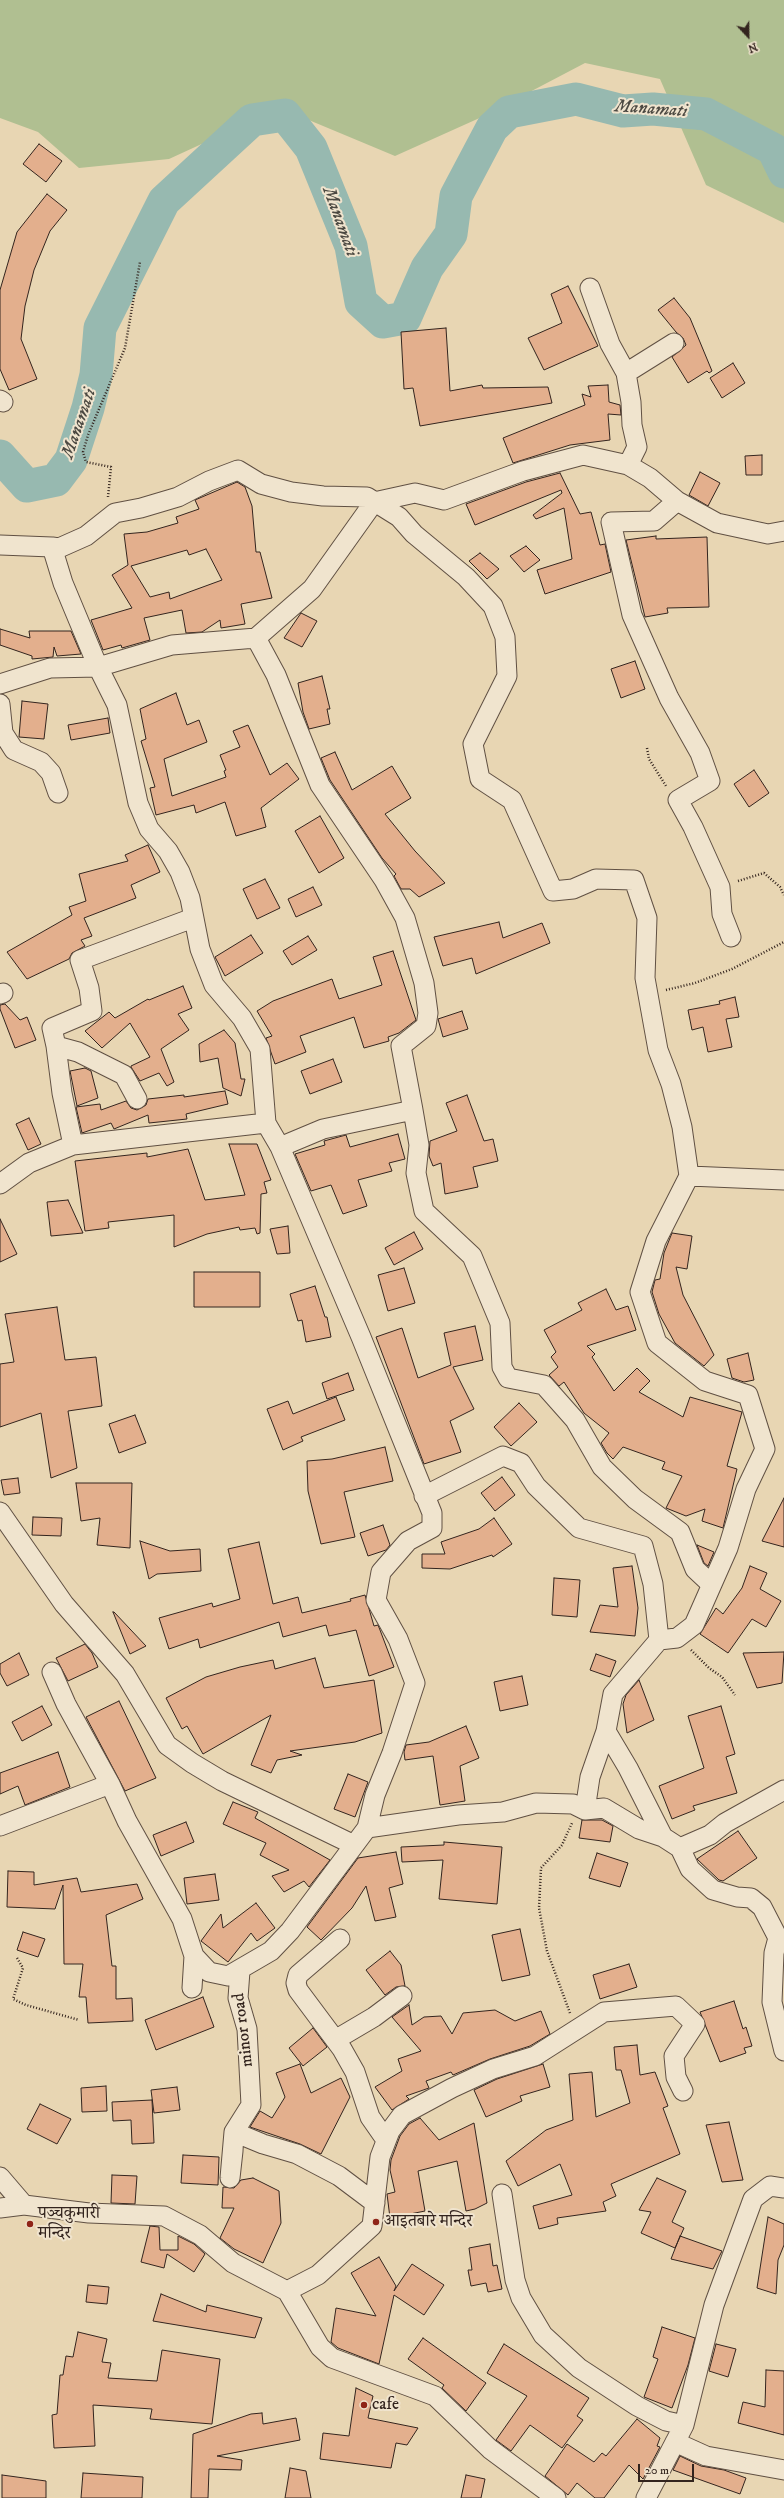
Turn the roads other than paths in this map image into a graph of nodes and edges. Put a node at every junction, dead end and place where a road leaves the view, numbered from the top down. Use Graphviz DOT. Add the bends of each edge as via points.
graph roads {
  1 [pos="590,288"];
  2 [pos="674,343"];
  3 [pos="626,373"];
  4 [pos="628,465"];
  5 [pos="677,501"];
  6 [pos="374,502"];
  7 [pos="784,531"];
  8 [pos="0,545"];
  9 [pos="52,547"];
  10 [pos="256,638"];
  11 [pos="98,667"];
  12 [pos="0,684"];
  13 [pos="0,704"];
  14 [pos="58,793"];
  15 [pos="193,918"];
  16 [pos="731,937"];
  17 [pos="56,1046"];
  18 [pos="137,1099"];
  19 [pos="413,1110"];
  20 [pos="266,1123"];
  21 [pos="73,1145"];
  22 [pos="280,1147"];
  23 [pos="689,1176"];
  24 [pos="784,1180"];
  25 [pos="0,1184"];
  26 [pos="424,1496"];
  27 [pos="0,1512"];
  28 [pos="711,1584"];
  29 [pos="659,1640"];
  30 [pos="52,1672"];
  31 [pos="606,1731"];
  32 [pos="110,1784"];
  33 [pos="784,1790"];
  34 [pos="579,1807"];
  35 [pos="0,1826"];
  36 [pos="367,1828"];
  37 [pos="663,1837"];
  38 [pos="354,1845"];
  39 [pos="680,1848"];
  40 [pos="340,1939"];
  41 [pos="194,1956"];
  42 [pos="240,1971"];
  43 [pos="192,1988"];
  44 [pos="402,1996"];
  45 [pos="334,2040"];
  46 [pos="784,2051"];
  47 [pos="682,2091"];
  48 [pos="386,2140"];
  49 [pos="0,2177"];
  50 [pos="784,2188"];
  51 [pos="502,2194"];
  52 [pos="374,2203"];
  53 [pos="24,2205"];
  54 [pos="0,2208"];
  55 [pos="287,2291"];
  56 [pos="684,2424"];
  57 [pos="675,2442"];
  58 [pos="784,2470"];
  59 [pos="556,2498"];
  60 [pos="646,2498"];
  1 -- 3 [label="street" via="610,344"];
  2 -- 3 [label="street"];
  3 -- 4 [label="street" via="637,447"];
  4 -- 5 [label="street" via="650,478"];
  4 -- 6 [label="street" via="582,455 524,471 444,500 415,493"];
  5 -- 7 [label="street" via="717,523 768,534"];
  5 -- 16 [label="street" via="654,521 611,522 632,615 669,698 700,753 710,781 678,800 720,887 722,914"];
  6 -- 9 [label="street" via="367,497 291,492 261,484 238,470 178,497 115,513 86,536 59,548"];
  6 -- 10 [label="street" via="312,589"];
  6 -- 23 [label="street" via="399,517 414,534 466,577 493,606 505,637 507,676 473,744 480,779 512,800 553,891 573,889 596,879 634,880 647,918 645,978 658,1050 671,1084 682,1127"];
  8 -- 9 [label="street"];
  9 -- 11 [label="street" via="62,583"];
  10 -- 11 [label="street" via="172,645"];
  10 -- 19 [label="street" via="276,675 320,785 384,880 405,918 424,984 428,1012 426,1026 401,1046"];
  11 -- 12 [label="street" via="50,668"];
  11 -- 15 [label="street" via="117,705 138,803 149,829 168,851 180,872 190,898"];
  13 -- 14 [label="street" via="3,733 14,750 41,762 51,773"];
  15 -- 17 [label="street" via="80,960 89,988 92,1011 52,1028"];
  15 -- 20 [label="street" via="200,949 214,985 242,1018 260,1049"];
  17 -- 18 [label="street" via="78,1052 124,1075"];
  17 -- 21 [label="street" via="62,1093"];
  19 -- 22 [label="street" via="323,1129"];
  19 -- 28 [label="street" via="419,1145 416,1173 424,1210 472,1256 500,1323 502,1367 508,1378 544,1384 575,1420 602,1467 635,1499 680,1532 695,1569"];
  20 -- 21 [label="street"];
  20 -- 22 [label="street"];
  21 -- 25 [label="street" via="29,1163"];
  22 -- 26 [label="street" via="361,1337"];
  23 -- 24 [label="street"];
  23 -- 28 [label="street" via="656,1241 640,1292 657,1342 704,1381 748,1395 765,1449 746,1489 728,1548"];
  26 -- 29 [label="street" via="503,1456 521,1463 536,1486 579,1528 643,1546 653,1584"];
  26 -- 36 [label="street" via="432,1513 432,1528 408,1540 381,1572 376,1600 398,1639 415,1683 375,1795"];
  27 -- 38 [label="street" via="64,1604 125,1674 167,1745 222,1781"];
  28 -- 29 [label="street" via="694,1625 679,1636"];
  29 -- 31 [label="street" via="613,1694"];
  30 -- 32 [label="street" via="66,1704"];
  31 -- 34 [label="street"];
  31 -- 37 [label="street"];
  32 -- 35 [label="street"];
  32 -- 41 [label="street" via="127,1821 182,1918"];
  33 -- 39 [label="street" via="725,1823 710,1835"];
  34 -- 36 [label="street" via="536,1803 503,1812 458,1815"];
  34 -- 37 [label="street" via="604,1808 639,1829"];
  36 -- 38 [label="street"];
  37 -- 39 [label="street"];
  38 -- 42 [label="street" via="290,1931 271,1951"];
  39 -- 46 [label="street" via="690,1868 713,1890 736,1897 751,1898 762,1907 778,1938 774,1953 772,2002"];
  40 -- 45 [label="street" via="298,1975 296,1983 298,1990"];
  41 -- 42 [label="street" via="209,1972 228,1976"];
  41 -- 43 [label="street"];
  42 -- 52 [label="street, minor road" via="238,1998 247,2029 251,2105 234,2132 297,2154 339,2176"];
  44 -- 45 [label="street" via="374,2017"];
  45 -- 48 [label="street" via="355,2072 370,2117"];
  47 -- 48 [label="street" via="676,2077 674,2056 695,2024 676,2006 604,2012 535,2056 493,2069 417,2106 402,2116"];
  48 -- 52 [label="street" via="380,2157"];
  49 -- 53 [label="street"];
  50 -- 56 [label="street" via="770,2186 753,2199 714,2305"];
  51 -- 56 [label="street" via="515,2280 521,2298 543,2335 579,2368 637,2406 666,2421"];
  52 -- 55 [label="street" via="372,2226 318,2275"];
  53 -- 54 [label="street"];
  53 -- 55 [label="street" via="89,2213 164,2216 200,2235 233,2264"];
  55 -- 59 [label="street" via="320,2347 332,2358 435,2396 490,2449"];
  56 -- 57 [label="street"];
  57 -- 58 [label="street" via="706,2456"];
  57 -- 60 [label="street"];
}
